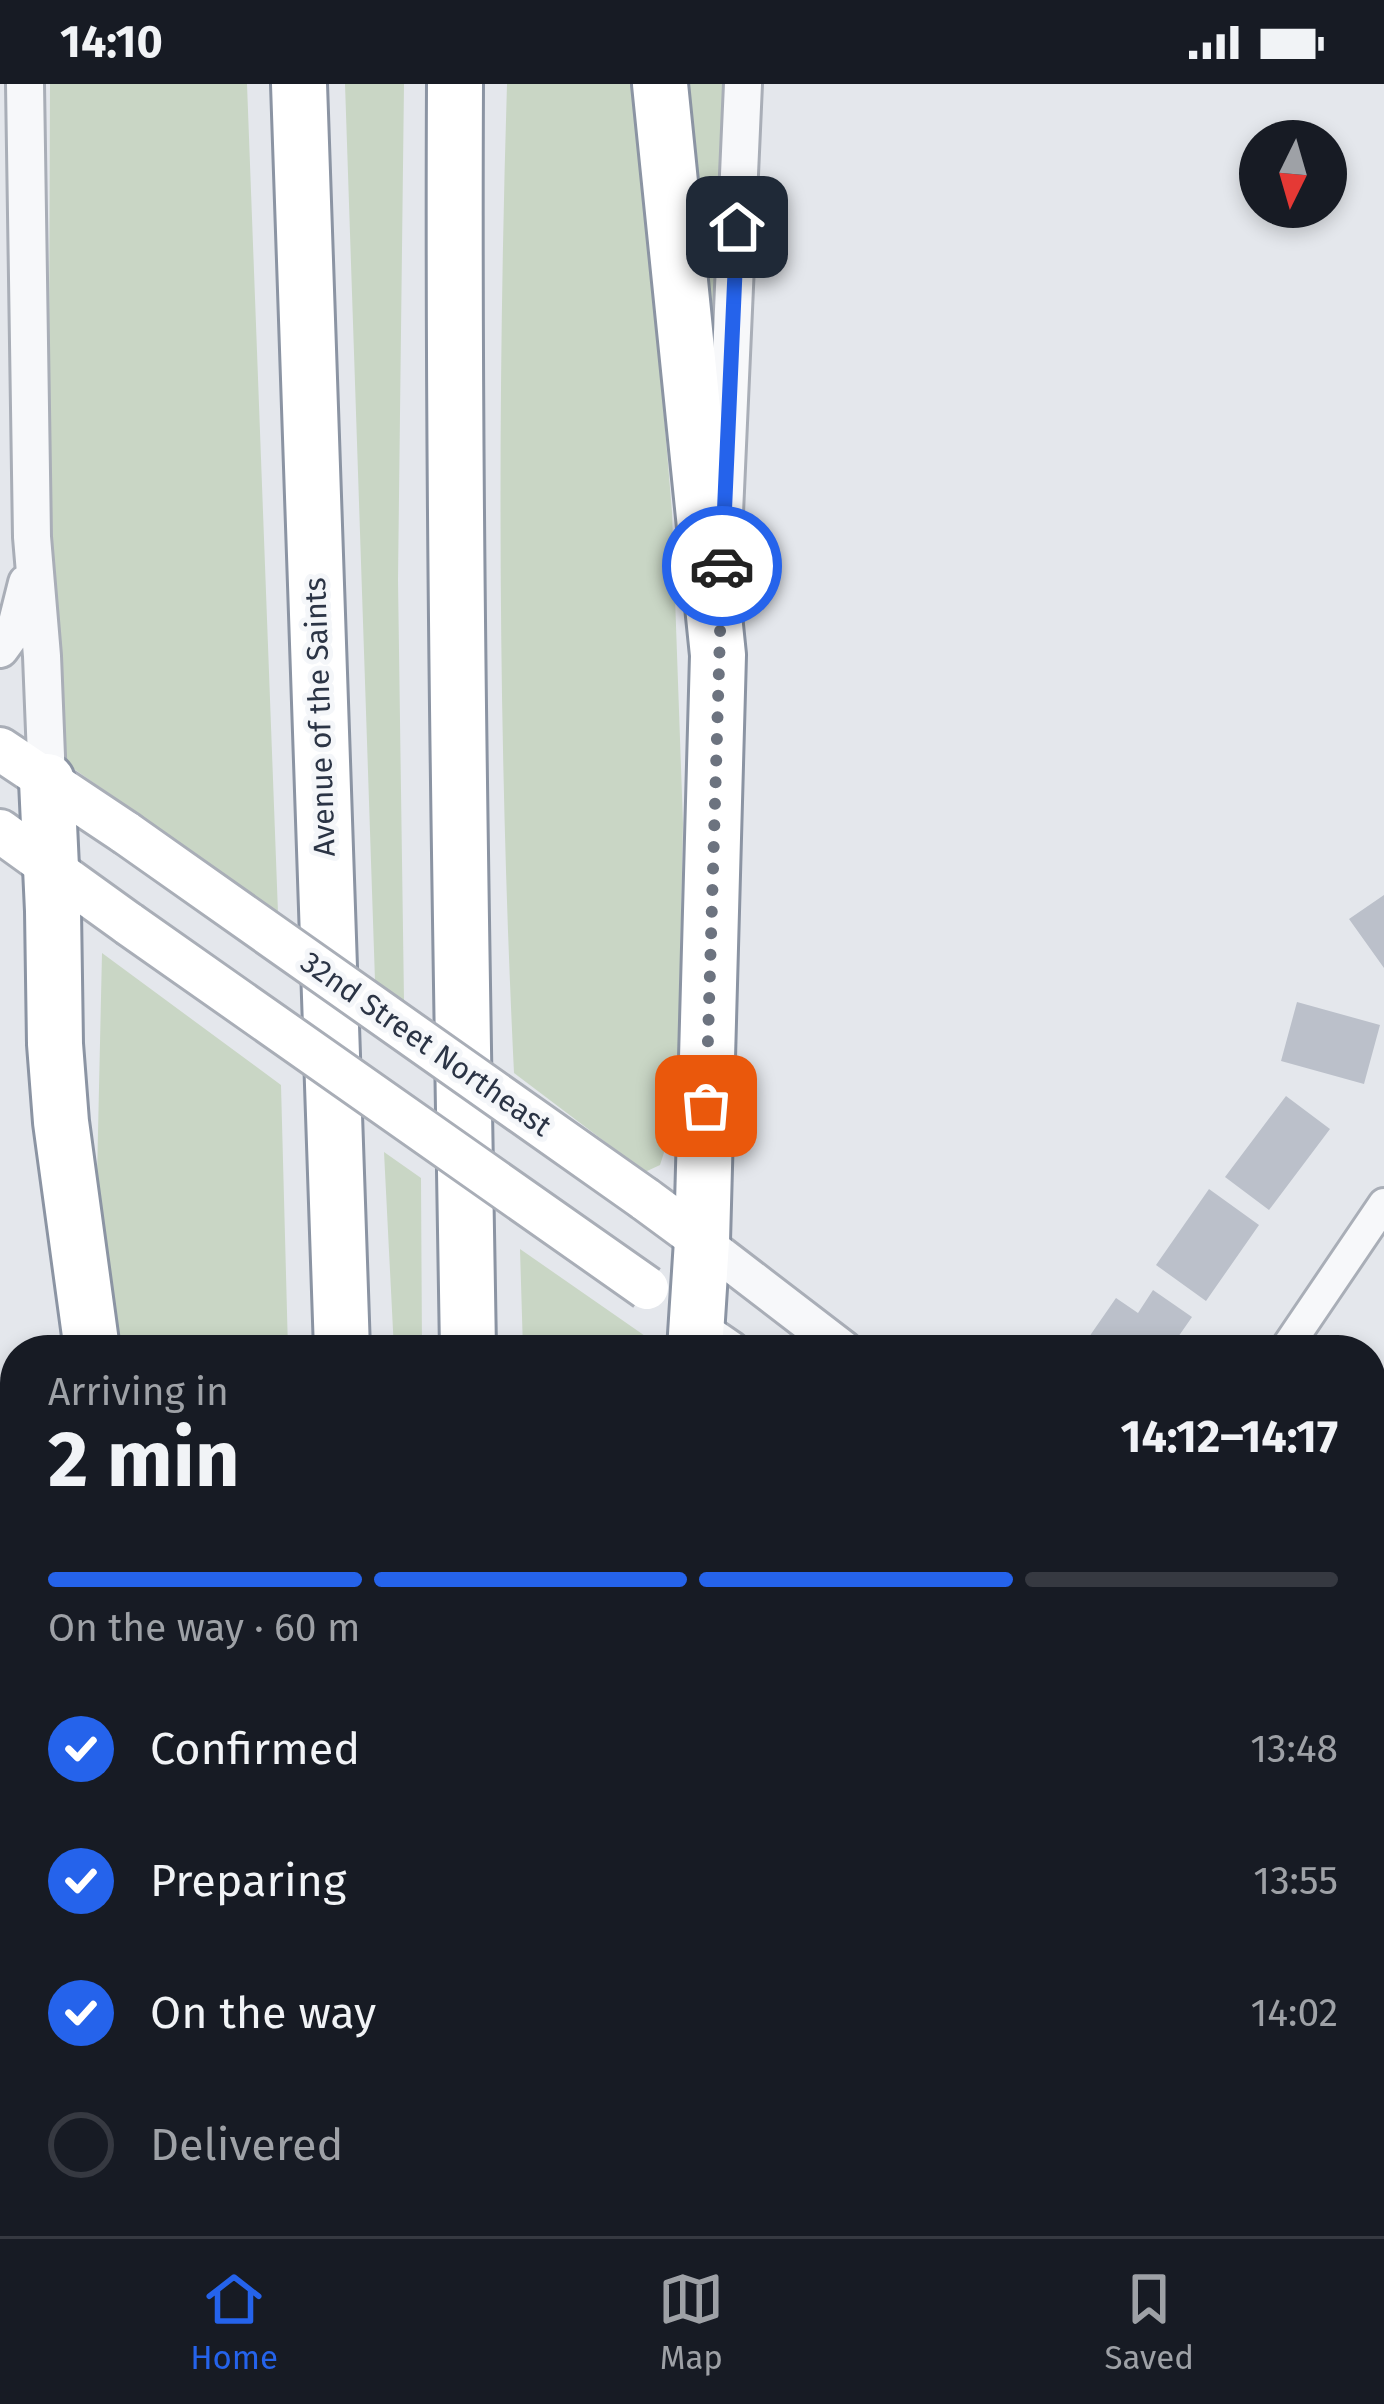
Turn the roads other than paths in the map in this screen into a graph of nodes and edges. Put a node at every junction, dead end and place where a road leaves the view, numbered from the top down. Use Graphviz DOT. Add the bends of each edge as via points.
graph roads {
  1 [pos="25,84"];
  2 [pos="299,84"];
  3 [pos="455,84"];
  4 [pos="660,84"];
  5 [pos="743,84"];
  6 [pos="32,537"];
  7 [pos="0,649"];
  8 [pos="718,655"];
  9 [pos="0,749"];
  10 [pos="47,781"];
  11 [pos="0,831"];
  12 [pos="51,868"];
  13 [pos="1384,1204"];
  14 [pos="702,1241"];
  15 [pos="90,1335"];
  16 [pos="341,1335"];
  17 [pos="468,1335"];
  18 [pos="699,1335"];
  19 [pos="707,1335"];
  20 [pos="824,1335"];
  21 [pos="1295,1335"];
  1 -- 6 [label="street"];
  2 -- 16 [label="highway, Avenue of the Saints"];
  3 -- 17 [label="highway"];
  4 -- 8 [label="highway"];
  5 -- 8 [label="street"];
  6 -- 7 [label="street" via="25,597"];
  6 -- 10 [label="street"];
  8 -- 14 [label="highway"];
  9 -- 10 [label="main road, 32nd Street Northeast"];
  10 -- 12 [label="highway"];
  10 -- 14 [label="main road, 32nd Street Northeast, bridge"];
  11 -- 12 [label="main road"];
  12 -- 15 [label="highway" via="61,1122"];
  12 -- 18 [label="main road, bridge" via="647,1288"];
  13 -- 21 [label="street"];
  14 -- 19 [label="highway"];
  14 -- 20 [label="street, 32nd Street Northeast"];
}
